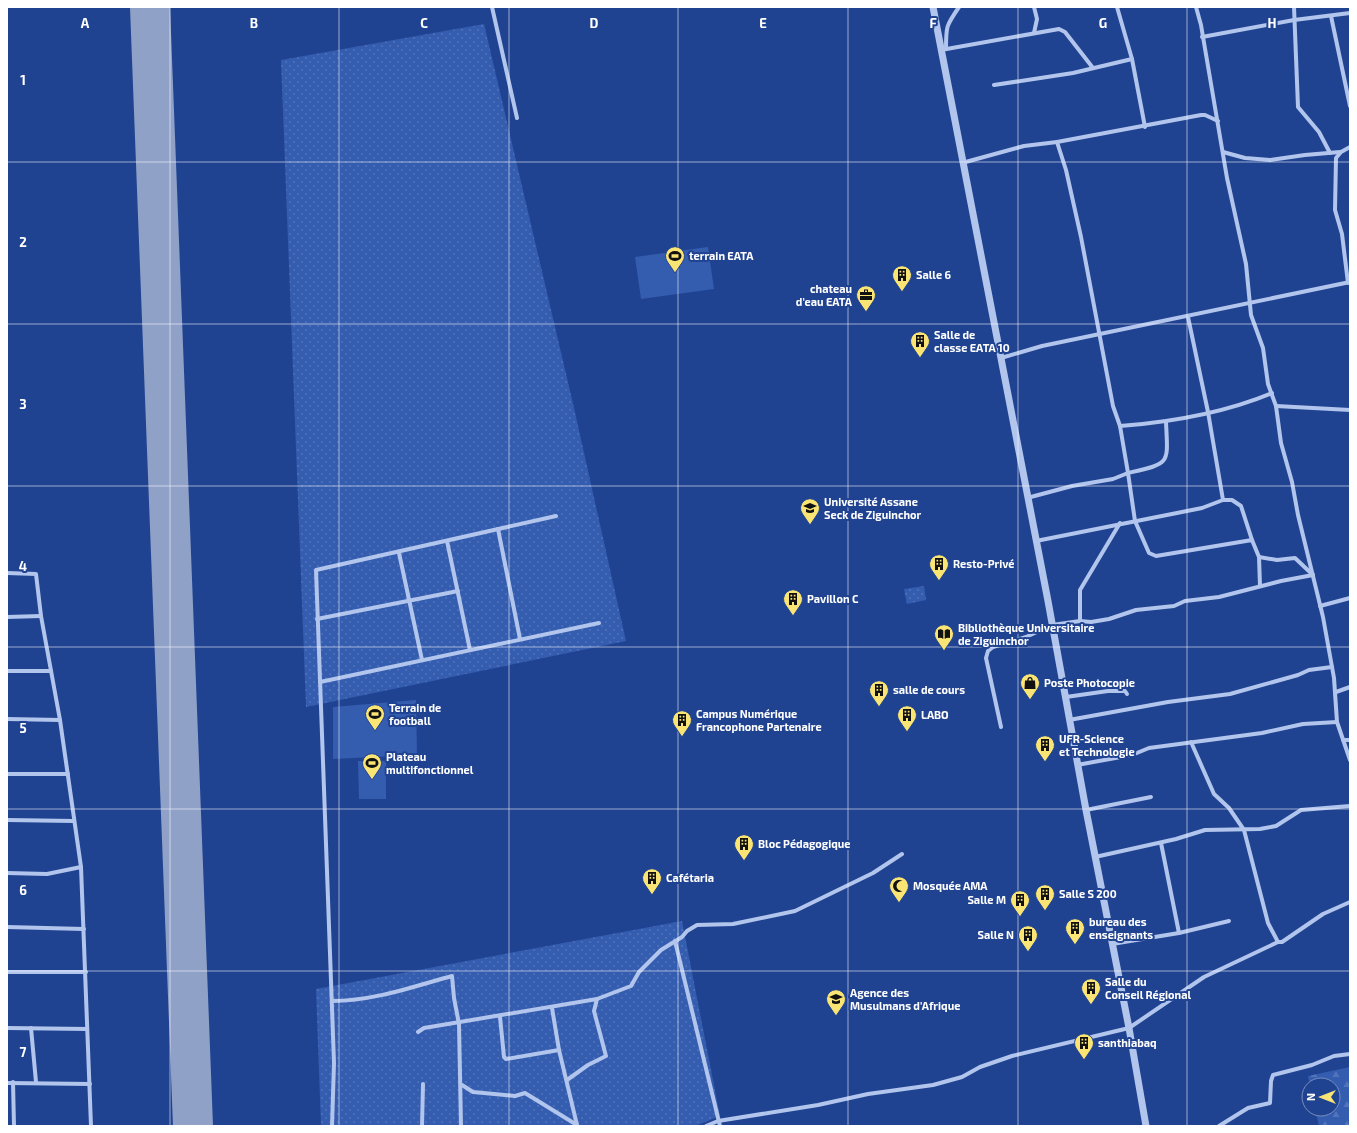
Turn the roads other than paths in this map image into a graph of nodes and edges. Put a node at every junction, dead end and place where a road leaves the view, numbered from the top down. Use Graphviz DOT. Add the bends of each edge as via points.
graph roads {
  1 [pos="492,7"];
  2 [pos="933,7"];
  3 [pos="959,7"];
  4 [pos="1034,7"];
  5 [pos="1117,7"];
  6 [pos="1196,7"];
  7 [pos="1294,7"];
  8 [pos="1350,13"];
  9 [pos="1331,16"];
  10 [pos="1294,20"];
  11 [pos="1034,34"];
  12 [pos="1202,37"];
  13 [pos="943,50"];
  14 [pos="1132,59"];
  15 [pos="1093,68"];
  16 [pos="994,85"];
  17 [pos="1350,106"];
  18 [pos="516,118"];
  19 [pos="1218,121"];
  20 [pos="1145,127"];
  21 [pos="1057,142"];
  22 [pos="1350,147"];
  23 [pos="1223,152"];
  24 [pos="1341,152"];
  25 [pos="1330,153"];
  26 [pos="962,163"];
  27 [pos="1349,283"];
  28 [pos="1250,303"];
  29 [pos="1188,317"];
  30 [pos="1098,335"];
  31 [pos="1000,359"];
  32 [pos="1272,393"];
  33 [pos="1276,406"];
  34 [pos="1350,410"];
  35 [pos="1208,412"];
  36 [pos="1166,422"];
  37 [pos="1120,426"];
  38 [pos="1128,473"];
  39 [pos="1027,498"];
  40 [pos="1223,500"];
  41 [pos="556,516"];
  42 [pos="1135,521"];
  43 [pos="1120,524"];
  44 [pos="498,530"];
  45 [pos="1252,540"];
  46 [pos="447,541"];
  47 [pos="1035,541"];
  48 [pos="399,553"];
  49 [pos="1258,557"];
  50 [pos="7,573"];
  51 [pos="1313,575"];
  52 [pos="1260,586"];
  53 [pos="458,591"];
  54 [pos="1350,598"];
  55 [pos="408,601"];
  56 [pos="1320,606"];
  57 [pos="41,616"];
  58 [pos="7,617"];
  59 [pos="317,619"];
  60 [pos="1080,621"];
  61 [pos="599,623"];
  62 [pos="1052,625"];
  63 [pos="520,638"];
  64 [pos="470,650"];
  65 [pos="422,660"];
  66 [pos="1332,666"];
  67 [pos="7,671"];
  68 [pos="51,671"];
  69 [pos="320,682"];
  70 [pos="1350,687"];
  71 [pos="1336,692"];
  72 [pos="1127,694"];
  73 [pos="1066,697"];
  74 [pos="7,719"];
  75 [pos="60,720"];
  76 [pos="1069,720"];
  77 [pos="1337,722"];
  78 [pos="1001,727"];
  79 [pos="1343,740"];
  80 [pos="1350,740"];
  81 [pos="1191,742"];
  82 [pos="1350,760"];
  83 [pos="1078,765"];
  84 [pos="7,774"];
  85 [pos="68,774"];
  86 [pos="1151,797"];
  87 [pos="1350,806"];
  88 [pos="1086,810"];
  89 [pos="7,820"];
  90 [pos="74,821"];
  91 [pos="1244,830"];
  92 [pos="1161,843"];
  93 [pos="902,854"];
  94 [pos="1096,857"];
  95 [pos="81,867"];
  96 [pos="7,873"];
  97 [pos="1350,902"];
  98 [pos="1229,921"];
  99 [pos="7,927"];
  100 [pos="84,929"];
  101 [pos="1180,933"];
  102 [pos="675,941"];
  103 [pos="1278,942"];
  104 [pos="1112,944"];
  105 [pos="7,972"];
  106 [pos="86,972"];
  107 [pos="597,999"];
  108 [pos="332,1001"];
  109 [pos="552,1008"];
  110 [pos="500,1016"];
  111 [pos="459,1024"];
  112 [pos="7,1028"];
  113 [pos="31,1028"];
  114 [pos="1129,1028"];
  115 [pos="87,1029"];
  116 [pos="418,1032"];
  117 [pos="559,1050"];
  118 [pos="1350,1054"];
  119 [pos="567,1080"];
  120 [pos="12,1082"];
  121 [pos="36,1082"];
  122 [pos="7,1083"];
  123 [pos="90,1084"];
  124 [pos="423,1084"];
  125 [pos="462,1085"];
  126 [pos="719,1124"];
  127 [pos="577,1125"];
  128 [pos="14,1126"];
  129 [pos="91,1126"];
  130 [pos="332,1126"];
  131 [pos="422,1126"];
  132 [pos="461,1126"];
  133 [pos="706,1126"];
  134 [pos="1146,1126"];
  135 [pos="1219,1126"];
  1 -- 18 [label="street"];
  2 -- 13 [label="street"];
  3 -- 13 [label="street" via="948,21"];
  4 -- 11 [label="street" via="1037,18"];
  5 -- 14 [label="street"];
  6 -- 12 [label="street"];
  7 -- 10 [label="street"];
  8 -- 9 [label="street"];
  9 -- 10 [label="street"];
  9 -- 17 [label="street"];
  10 -- 12 [label="street"];
  10 -- 25 [label="street" via="1298,107 1319,132"];
  11 -- 13 [label="street"];
  11 -- 15 [label="street" via="1062,30"];
  12 -- 19 [label="street"];
  13 -- 26 [label="street"];
  14 -- 15 [label="street"];
  14 -- 20 [label="street"];
  15 -- 16 [label="street"];
  19 -- 20 [label="street" via="1201,115"];
  19 -- 23 [label="street"];
  20 -- 21 [label="street"];
  21 -- 26 [label="street" via="1024,146"];
  21 -- 30 [label="street" via="1066,170"];
  22 -- 24 [label="street"];
  23 -- 25 [label="street" via="1245,158 1270,160"];
  23 -- 28 [label="street" via="1246,264"];
  24 -- 25 [label="street"];
  24 -- 27 [label="street" via="1335,162 1334,202 1342,234"];
  26 -- 31 [label="street"];
  27 -- 28 [label="street"];
  28 -- 29 [label="street"];
  28 -- 32 [label="street"];
  29 -- 30 [label="street"];
  29 -- 35 [label="street"];
  30 -- 31 [label="street" via="1042,346"];
  30 -- 37 [label="street" via="1113,406"];
  31 -- 39 [label="street"];
  32 -- 33 [label="street"];
  32 -- 35 [label="street" via="1231,408"];
  33 -- 34 [label="street"];
  33 -- 51 [label="street" via="1281,443"];
  35 -- 36 [label="street"];
  35 -- 40 [label="street"];
  36 -- 37 [label="street"];
  36 -- 38 [label="street" via="1167,452 1163,462 1158,466"];
  37 -- 38 [label="street"];
  38 -- 39 [label="street" via="1113,479 1072,486"];
  38 -- 42 [label="street"];
  39 -- 47 [label="street"];
  40 -- 42 [label="street" via="1202,508"];
  40 -- 45 [label="street" via="1232,500 1241,506"];
  41 -- 44 [label="street"];
  42 -- 43 [label="street"];
  42 -- 45 [label="street" via="1149,553 1154,556"];
  43 -- 47 [label="street"];
  43 -- 60 [label="street" via="1080,590"];
  44 -- 46 [label="street"];
  44 -- 63 [label="street"];
  45 -- 49 [label="street"];
  46 -- 48 [label="street"];
  46 -- 53 [label="street"];
  47 -- 62 [label="street"];
  48 -- 55 [label="street"];
  48 -- 59 [label="street" via="316,570"];
  49 -- 51 [label="street" via="1273,560 1295,558"];
  49 -- 52 [label="street"];
  50 -- 57 [label="street" via="35,574"];
  51 -- 52 [label="street"];
  51 -- 56 [label="street"];
  52 -- 60 [label="street" via="1219,597 1185,601 1174,606 1136,610 1109,619"];
  53 -- 55 [label="street"];
  53 -- 64 [label="street"];
  54 -- 56 [label="street"];
  55 -- 59 [label="street"];
  55 -- 65 [label="street"];
  56 -- 66 [label="street"];
  57 -- 58 [label="street"];
  57 -- 68 [label="street"];
  59 -- 69 [label="street"];
  60 -- 62 [label="street"];
  61 -- 63 [label="street"];
  62 -- 73 [label="street"];
  62 -- 78 [label="street" via="1026,637 993,646 988,652 986,658"];
  63 -- 64 [label="street"];
  64 -- 65 [label="street"];
  65 -- 69 [label="street"];
  66 -- 71 [label="street"];
  66 -- 76 [label="street" via="1309,670 1230,694"];
  67 -- 68 [label="street"];
  68 -- 75 [label="street"];
  69 -- 108 [label="street"];
  70 -- 71 [label="street"];
  71 -- 77 [label="street"];
  72 -- 73 [label="street" via="1125,691 1108,691"];
  73 -- 76 [label="street"];
  74 -- 75 [label="street"];
  75 -- 85 [label="street"];
  76 -- 83 [label="street"];
  77 -- 79 [label="street"];
  77 -- 81 [label="street" via="1303,724 1262,734"];
  79 -- 80 [label="street"];
  79 -- 82 [label="street"];
  81 -- 83 [label="street" via="1149,748 1132,755"];
  81 -- 91 [label="street" via="1214,794 1229,808"];
  83 -- 88 [label="street"];
  84 -- 85 [label="street"];
  85 -- 90 [label="street"];
  86 -- 88 [label="street"];
  87 -- 91 [label="street" via="1301,810 1276,826"];
  88 -- 94 [label="street"];
  89 -- 90 [label="street"];
  90 -- 95 [label="street"];
  91 -- 92 [label="street" via="1205,830"];
  91 -- 103 [label="street" via="1268,923"];
  92 -- 94 [label="street"];
  92 -- 101 [label="street"];
  93 -- 102 [label="street" via="873,873 795,911 733,924 697,925"];
  94 -- 104 [label="street"];
  95 -- 96 [label="street" via="47,874"];
  95 -- 100 [label="street"];
  97 -- 103 [label="street" via="1323,914 1282,942"];
  98 -- 101 [label="street"];
  99 -- 100 [label="street"];
  100 -- 106 [label="street"];
  101 -- 104 [label="street"];
  102 -- 107 [label="street" via="660,950 639,972 631,986"];
  102 -- 126 [label="street"];
  103 -- 114 [label="street" via="1204,977"];
  104 -- 114 [label="street"];
  105 -- 106 [label="street"];
  106 -- 115 [label="street"];
  107 -- 109 [label="street"];
  107 -- 119 [label="street" via="594,1011 606,1056"];
  108 -- 111 [label="street" via="354,1001 374,997 452,976"];
  108 -- 130 [label="street"];
  109 -- 110 [label="street"];
  109 -- 117 [label="street"];
  110 -- 111 [label="street"];
  110 -- 117 [label="street" via="506,1058"];
  111 -- 116 [label="street" via="424,1028"];
  111 -- 125 [label="street"];
  112 -- 113 [label="street"];
  113 -- 115 [label="street"];
  113 -- 121 [label="street"];
  114 -- 126 [label="street" via="1012,1056 980,1067 962,1077 933,1085 862,1095"];
  114 -- 134 [label="street"];
  115 -- 123 [label="street"];
  117 -- 119 [label="street"];
  118 -- 135 [label="street" via="1334,1056 1312,1065 1273,1075 1270,1103 1248,1108"];
  119 -- 127 [label="street"];
  120 -- 121 [label="street"];
  120 -- 122 [label="street"];
  120 -- 128 [label="street"];
  121 -- 123 [label="street"];
  123 -- 129 [label="street"];
  124 -- 131 [label="street"];
  125 -- 127 [label="street" via="473,1092 515,1096 526,1093"];
  125 -- 132 [label="street"];
  126 -- 133 [label="street"];
}
